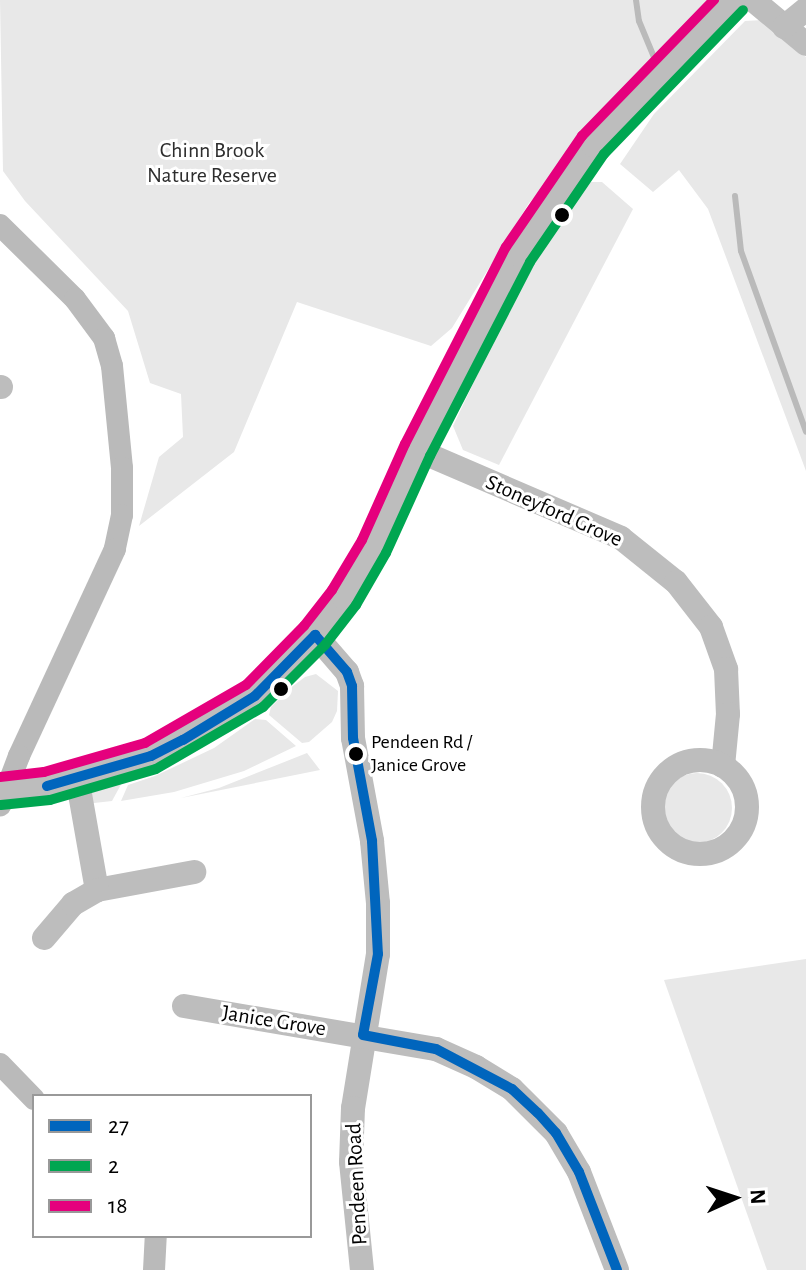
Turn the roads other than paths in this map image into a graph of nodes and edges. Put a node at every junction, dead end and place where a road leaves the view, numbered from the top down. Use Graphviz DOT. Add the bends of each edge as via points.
graph roads {
  1 [pos="733,0"];
  2 [pos="753,0"];
  3 [pos="806,9"];
  4 [pos="784,27"];
  5 [pos="806,44"];
  6 [pos="417,450"];
  7 [pos="315,635"];
  8 [pos="723,766"];
  9 [pos="77,777"];
  10 [pos="0,791"];
  11 [pos="194,872"];
  12 [pos="97,890"];
  13 [pos="44,938"];
  14 [pos="184,1006"];
  15 [pos="363,1035"];
  16 [pos="362,1270"];
  17 [pos="617,1270"];
  1 -- 6 [label="street" via="593,145 518,255"];
  2 -- 4 [label="street"];
  3 -- 4 [label="street"];
  4 -- 5 [label="street"];
  6 -- 7 [label="street" via="374,546"];
  6 -- 8 [label="street, Stoneyford Grove" via="621,538 676,582 711,627 726,669"];
  7 -- 9 [label="street" via="255,696 218,720 151,756"];
  7 -- 15 [label="street, Pendeen Road" via="347,672 352,686 353,738 372,841 378,954"];
  9 -- 10 [label="street"];
  9 -- 12 [label="street"];
  11 -- 12 [label="street"];
  12 -- 13 [label="street" via="73,904"];
  14 -- 15 [label="street, Janice Grove"];
  15 -- 16 [label="street, Pendeen Road" via="351,1162"];
  15 -- 17 [label="street, Janice Grove" via="436,1049 463,1061 512,1089 538,1113 579,1172"];
}
